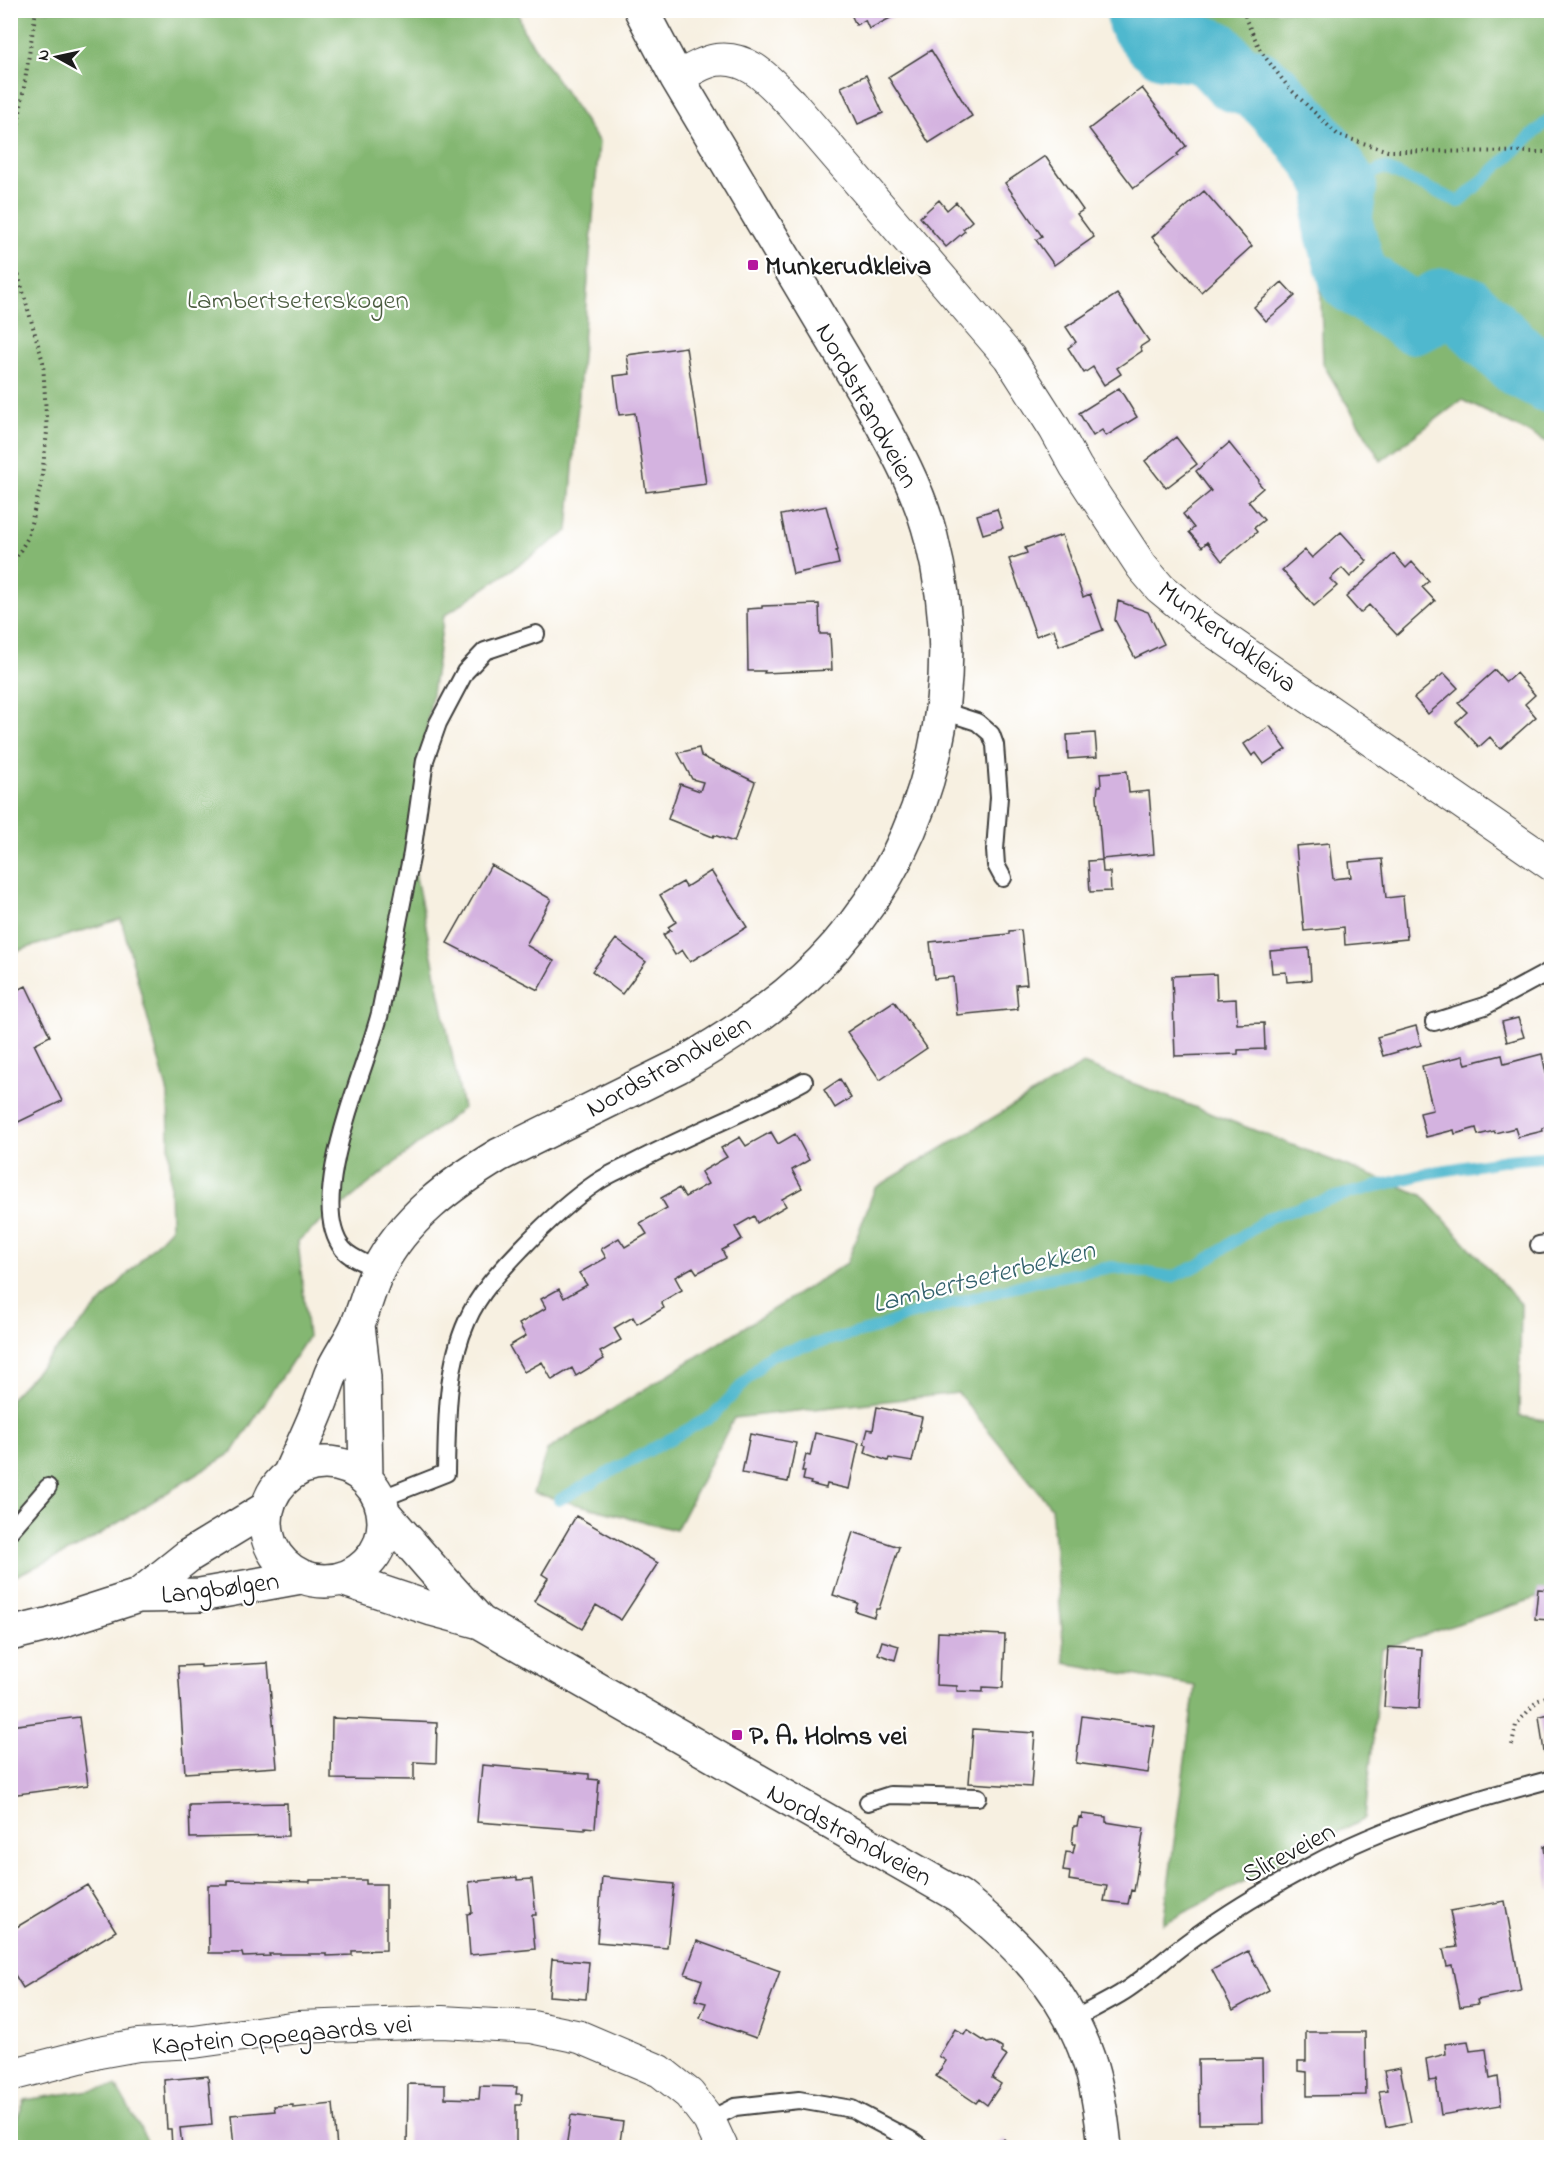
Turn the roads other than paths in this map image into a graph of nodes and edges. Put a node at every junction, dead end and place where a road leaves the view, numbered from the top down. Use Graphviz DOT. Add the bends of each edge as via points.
graph roads {
  1 [pos="641,10"];
  2 [pos="677,78"];
  3 [pos="536,634"];
  4 [pos="943,711"];
  5 [pos="1551,865"];
  6 [pos="1003,878"];
  7 [pos="1551,970"];
  8 [pos="1434,1022"];
  9 [pos="804,1081"];
  10 [pos="378,1270"];
  11 [pos="358,1325"];
  12 [pos="289,1475"];
  13 [pos="48,1487"];
  14 [pos="376,1497"];
  15 [pos="267,1508"];
  16 [pos="10,1530"];
  17 [pos="301,1577"];
  18 [pos="342,1579"];
  19 [pos="138,1596"];
  20 [pos="480,1622"];
  21 [pos="10,1634"];
  22 [pos="1551,1779"];
  23 [pos="978,1797"];
  24 [pos="868,1802"];
  25 [pos="1072,2020"];
  26 [pos="10,2075"];
  27 [pos="708,2120"];
  28 [pos="722,2148"];
  29 [pos="922,2148"];
  30 [pos="1105,2148"];
  1 -- 2 [label="main road, Nordstrandveien"];
  2 -- 4 [label="main road, Nordstrandveien" via="867,397 916,492 940,581 946,666"];
  2 -- 5 [label="street, Munkerudkleiva" via="714,60 730,59 755,68 791,103 1009,357 1117,531 1160,588 1206,626"];
  3 -- 10 [label="lane" via="485,651 465,672 438,723 425,760 395,945 375,1034 341,1140 331,1192 330,1213 343,1250"];
  4 -- 6 [label="lane" via="977,722 991,734 995,745 999,797 995,850 996,865"];
  4 -- 10 [label="main road, Nordstrandveien" via="935,755 909,831 884,881 836,946 764,1012 705,1050 499,1155 446,1189 409,1226"];
  7 -- 8 [label="lane" via="1485,1005"];
  9 -- 14 [label="lane" via="597,1182 537,1233 483,1292 467,1321 451,1383 446,1473"];
  10 -- 11 [label="main road, Nordstrandveien"];
  11 -- 12 [label="main road, Nordstrandveien" via="331,1372"];
  11 -- 14 [label="main road, Nordstrandveien"];
  12 -- 14 [label="main road" via="322,1463 345,1467"];
  12 -- 15 [label="main road"];
  13 -- 16 [label="lane"];
  14 -- 18 [label="main road" via="384,1524 379,1548 363,1567"];
  14 -- 20 [label="main road, Nordstrandveien" via="424,1560"];
  15 -- 17 [label="main road" via="267,1531 275,1554"];
  15 -- 19 [label="main road, Langbølgen" via="188,1556"];
  17 -- 18 [label="main road" via="321,1582"];
  17 -- 19 [label="main road, Langbølgen" via="200,1595"];
  18 -- 20 [label="main road, Nordstrandveien"];
  19 -- 21 [label="main road, Langbølgen"];
  20 -- 25 [label="main road, Nordstrandveien" via="959,1896 1022,1951"];
  22 -- 25 [label="lane, Slireveien" via="1446,1809 1314,1864 1249,1901 1120,1994"];
  23 -- 24 [label="lane, Nordstrandveien" via="890,1795"];
  25 -- 30 [label="main road, Nordstrandveien" via="1096,2087"];
  26 -- 27 [label="street, Kaptein Oppegaards vei" via="138,2045 194,2042 298,2027 442,2022 532,2027 580,2037 660,2071 689,2094"];
  27 -- 28 [label="street, Kaptein Oppegaards vei"];
  27 -- 29 [label="lane" via="735,2107 799,2100 852,2109"];
}
